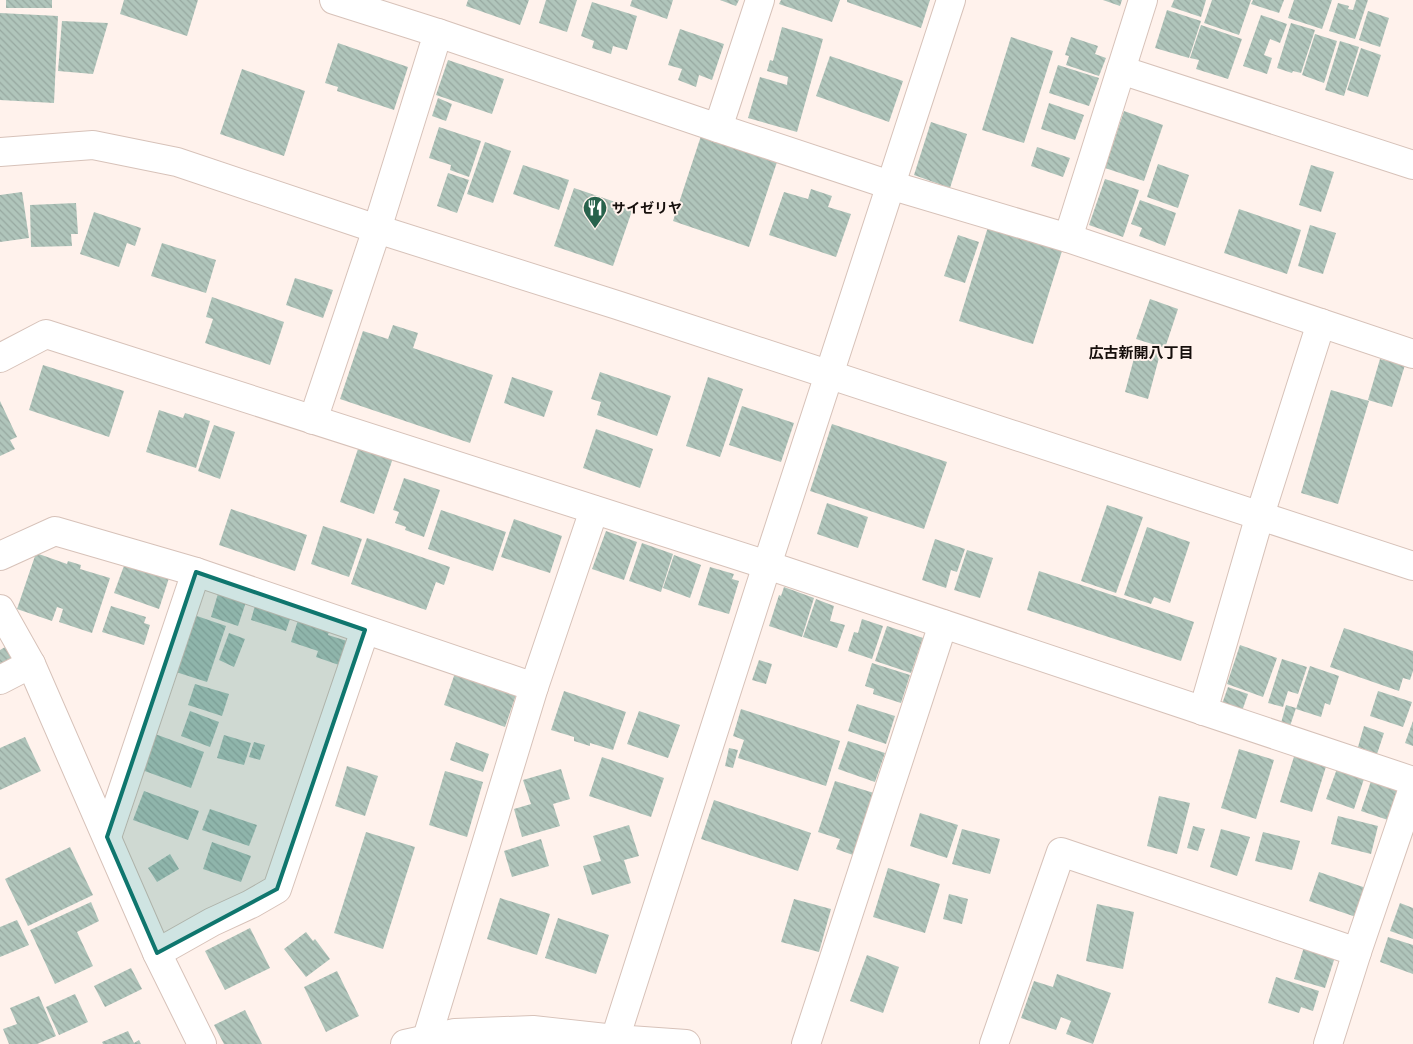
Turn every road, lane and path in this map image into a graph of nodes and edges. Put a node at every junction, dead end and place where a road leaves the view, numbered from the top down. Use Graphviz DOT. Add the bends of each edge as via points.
graph roads {
  1 [pos="334,0"];
  2 [pos="760,0"];
  3 [pos="951,0"];
  4 [pos="1143,0"];
  5 [pos="438,33"];
  6 [pos="1121,70"];
  7 [pos="718,128"];
  8 [pos="0,152"];
  9 [pos="1413,165"];
  10 [pos="890,184"];
  11 [pos="377,230"];
  12 [pos="1068,238"];
  13 [pos="1320,323"];
  14 [pos="1413,354"];
  15 [pos="0,358"];
  16 [pos="830,374"];
  17 [pos="313,420"];
  18 [pos="594,510"];
  19 [pos="1260,515"];
  20 [pos="0,556"];
  21 [pos="767,565"];
  22 [pos="1413,566"];
  23 [pos="196,572"];
  24 [pos="0,608"];
  25 [pos="943,624"];
  26 [pos="366,630"];
  27 [pos="31,664"];
  28 [pos="0,680"];
  29 [pos="534,688"];
  30 [pos="1202,711"];
  31 [pos="1413,781"];
  32 [pos="1413,788"];
  33 [pos="107,837"];
  34 [pos="1357,952"];
  35 [pos="157,953"];
  36 [pos="416,1041"];
  37 [pos="614,1041"];
  38 [pos="202,1044"];
  39 [pos="686,1044"];
  40 [pos="806,1044"];
  41 [pos="994,1044"];
  42 [pos="1328,1044"];
  1 -- 5 [label="street"];
  2 -- 7 [label="street"];
  3 -- 10 [label="street"];
  4 -- 6 [label="street"];
  5 -- 7 [label="street"];
  5 -- 11 [label="street"];
  6 -- 9 [label="street"];
  6 -- 12 [label="street"];
  7 -- 10 [label="street"];
  8 -- 11 [label="street" via="93,145 177,162"];
  10 -- 12 [label="street"];
  10 -- 16 [label="street"];
  11 -- 16 [label="street"];
  11 -- 17 [label="street"];
  12 -- 13 [label="street"];
  13 -- 14 [label="street"];
  13 -- 19 [label="street"];
  15 -- 17 [label="street" via="46,334"];
  16 -- 19 [label="street"];
  16 -- 21 [label="street"];
  17 -- 18 [label="street"];
  18 -- 21 [label="street"];
  18 -- 29 [label="street"];
  19 -- 22 [label="street"];
  19 -- 30 [label="street"];
  20 -- 23 [label="street" via="55,531"];
  21 -- 25 [label="street"];
  21 -- 37 [label="street"];
  23 -- 26 [label="street"];
  23 -- 33 [label="street"];
  24 -- 27 [label="street"];
  25 -- 30 [label="street"];
  25 -- 40 [label="street"];
  26 -- 29 [label="street"];
  26 -- 35 [label="street" via="276,889"];
  27 -- 28 [label="street"];
  27 -- 33 [label="street"];
  29 -- 36 [label="street"];
  30 -- 31 [label="street"];
  32 -- 34 [label="street"];
  33 -- 35 [label="street"];
  34 -- 41 [label="street" via="1061,852"];
  34 -- 42 [label="street"];
  35 -- 38 [label="street"];
  36 -- 37 [label="street" via="455,1033 533,1030"];
  37 -- 39 [label="street"];
}
